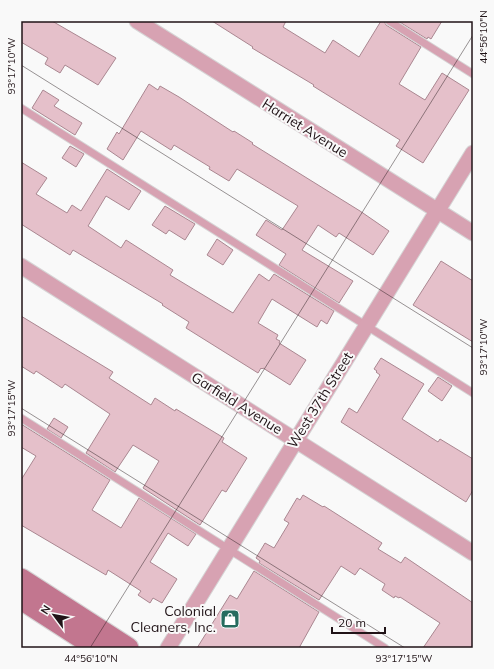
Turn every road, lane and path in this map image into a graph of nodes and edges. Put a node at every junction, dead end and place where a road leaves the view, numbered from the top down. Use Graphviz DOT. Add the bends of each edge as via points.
graph roads {
  1 [pos="137,21"];
  2 [pos="389,21"];
  3 [pos="473,74"];
  4 [pos="21,108"];
  5 [pos="473,153"];
  6 [pos="437,212"];
  7 [pos="473,233"];
  8 [pos="21,266"];
  9 [pos="366,326"];
  10 [pos="473,393"];
  11 [pos="21,418"];
  12 [pos="296,440"];
  13 [pos="229,549"];
  14 [pos="473,553"];
  15 [pos="21,579"];
  16 [pos="21,599"];
  17 [pos="97,648"];
  18 [pos="128,648"];
  19 [pos="168,648"];
  20 [pos="385,648"];
  1 -- 6 [label="street, Harriet Avenue"];
  2 -- 3 [label="lane"];
  4 -- 9 [label="lane"];
  5 -- 6 [label="street, West 37th Street"];
  6 -- 7 [label="street, Harriet Avenue"];
  6 -- 9 [label="street, West 37th Street"];
  8 -- 12 [label="street, Garfield Avenue"];
  9 -- 10 [label="lane"];
  9 -- 12 [label="street, West 37th Street"];
  11 -- 13 [label="lane"];
  12 -- 13 [label="street, West 37th Street"];
  12 -- 14 [label="street, Garfield Avenue"];
  13 -- 19 [label="street, West 37th Street"];
  13 -- 20 [label="lane"];
  15 -- 18 [label="main road"];
  16 -- 17 [label="main road"];
}
